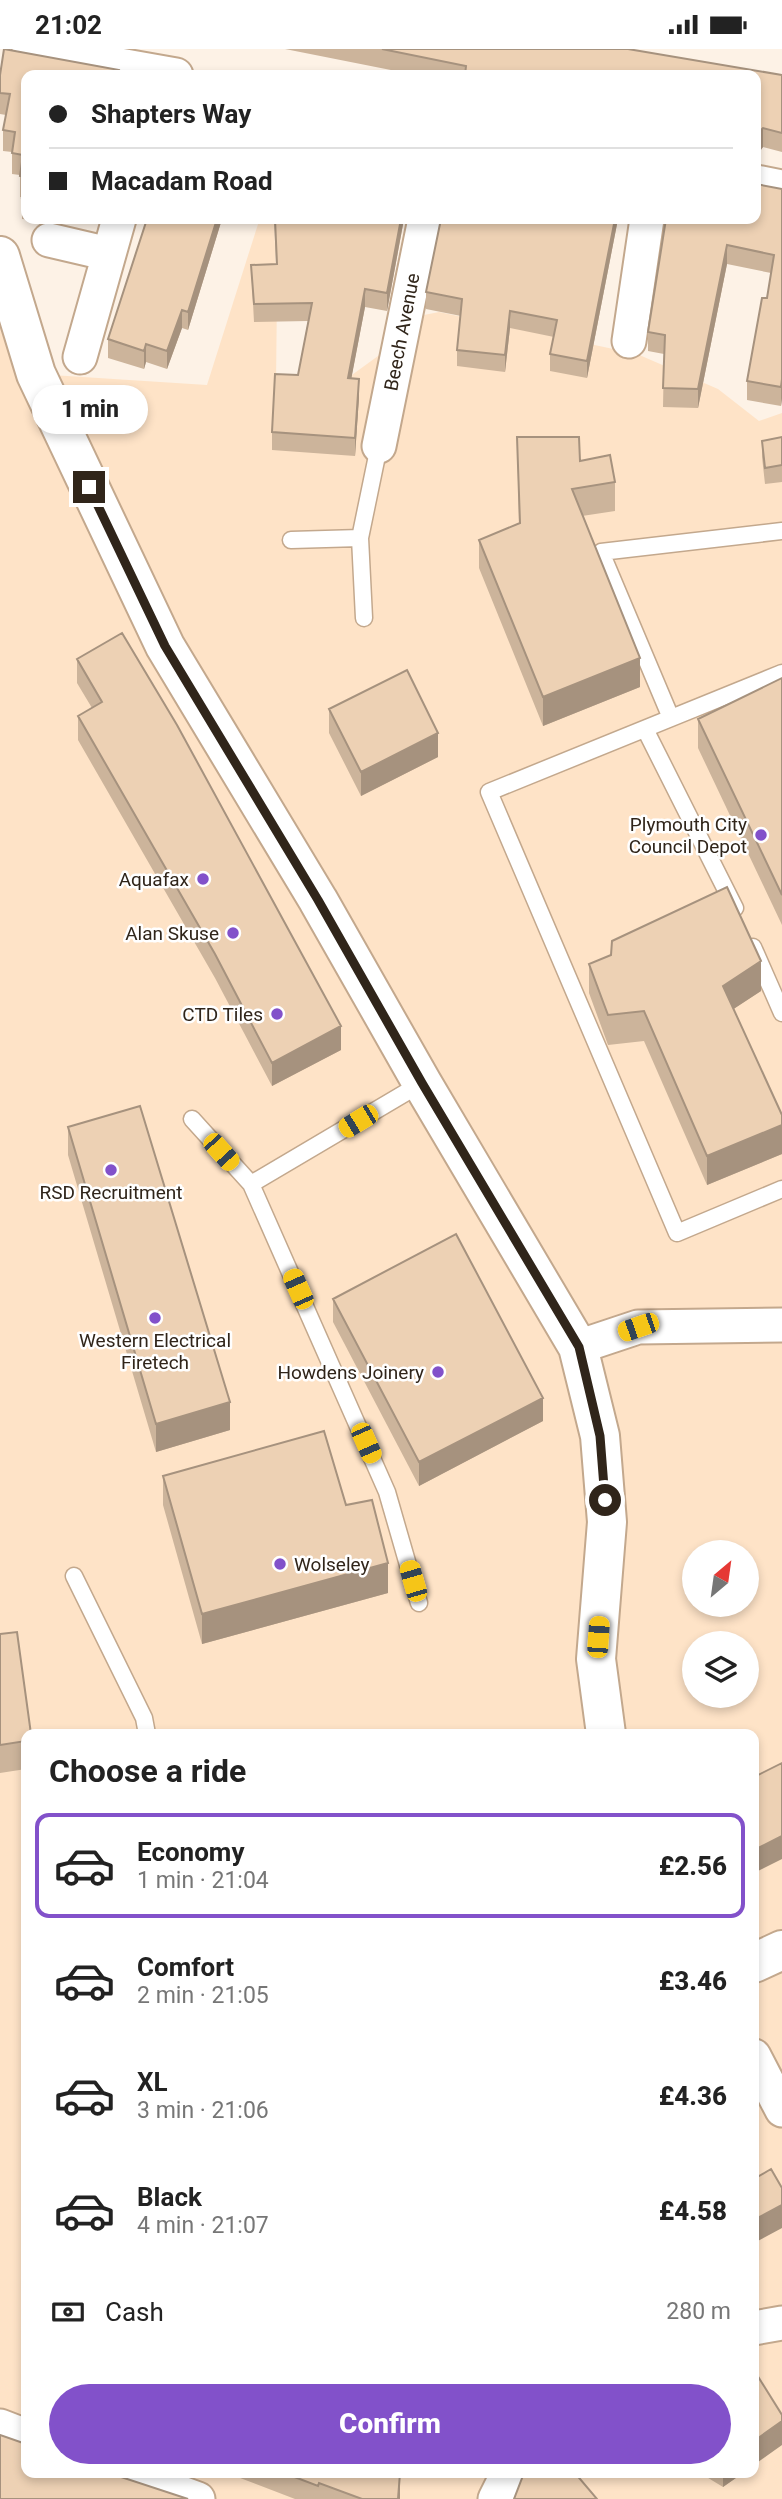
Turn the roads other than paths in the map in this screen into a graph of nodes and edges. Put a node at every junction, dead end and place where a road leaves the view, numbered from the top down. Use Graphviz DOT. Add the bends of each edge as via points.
graph roads {
  1 [pos="40,50"];
  2 [pos="165,68"];
  3 [pos="761,183"];
  4 [pos="782,187"];
  5 [pos="118,224"];
  6 [pos="424,224"];
  7 [pos="646,224"];
  8 [pos="49,240"];
  9 [pos="109,254"];
  10 [pos="0,256"];
  11 [pos="629,341"];
  12 [pos="79,357"];
  13 [pos="379,446"];
  14 [pos="782,531"];
  15 [pos="360,538"];
  16 [pos="291,540"];
  17 [pos="365,618"];
  18 [pos="782,673"];
  19 [pos="671,718"];
  20 [pos="645,729"];
  21 [pos="782,1013"];
  22 [pos="422,1083"];
  23 [pos="191,1119"];
  24 [pos="251,1184"];
  25 [pos="782,1189"];
  26 [pos="782,1325"];
  27 [pos="579,1347"];
  28 [pos="74,1576"];
  29 [pos="419,1603"];
  30 [pos="146,1729"];
  31 [pos="605,1729"];
  32 [pos="782,1950"];
  33 [pos="759,1961"];
  34 [pos="759,2066"];
  35 [pos="782,2110"];
  36 [pos="782,2323"];
  37 [pos="759,2327"];
  38 [pos="0,2426"];
  39 [pos="21,2434"];
  40 [pos="141,2478"];
  41 [pos="506,2478"];
  42 [pos="198,2499"];
  43 [pos="495,2499"];
  1 -- 2 [label="street"];
  3 -- 4 [label="street"];
  5 -- 9 [label="street"];
  6 -- 13 [label="street, Beech Avenue"];
  7 -- 11 [label="street"];
  8 -- 9 [label="street"];
  9 -- 12 [label="street"];
  10 -- 22 [label="street" via="36,374 165,646"];
  13 -- 15 [label="lane"];
  14 -- 19 [label="lane" via="601,552"];
  15 -- 16 [label="lane"];
  15 -- 17 [label="lane"];
  18 -- 19 [label="lane"];
  19 -- 20 [label="lane"];
  20 -- 21 [label="lane"];
  20 -- 25 [label="lane" via="489,792 677,1233"];
  22 -- 24 [label="lane"];
  22 -- 27 [label="street"];
  23 -- 24 [label="lane"];
  24 -- 29 [label="lane" via="387,1492"];
  26 -- 27 [label="street" via="638,1327"];
  27 -- 31 [label="street" via="600,1436 607,1522 596,1659"];
  28 -- 30 [label="lane"];
  32 -- 33 [label="street"];
  34 -- 35 [label="street"];
  36 -- 37 [label="street"];
  38 -- 39 [label="street"];
  40 -- 42 [label="street"];
  41 -- 43 [label="street"];
}
